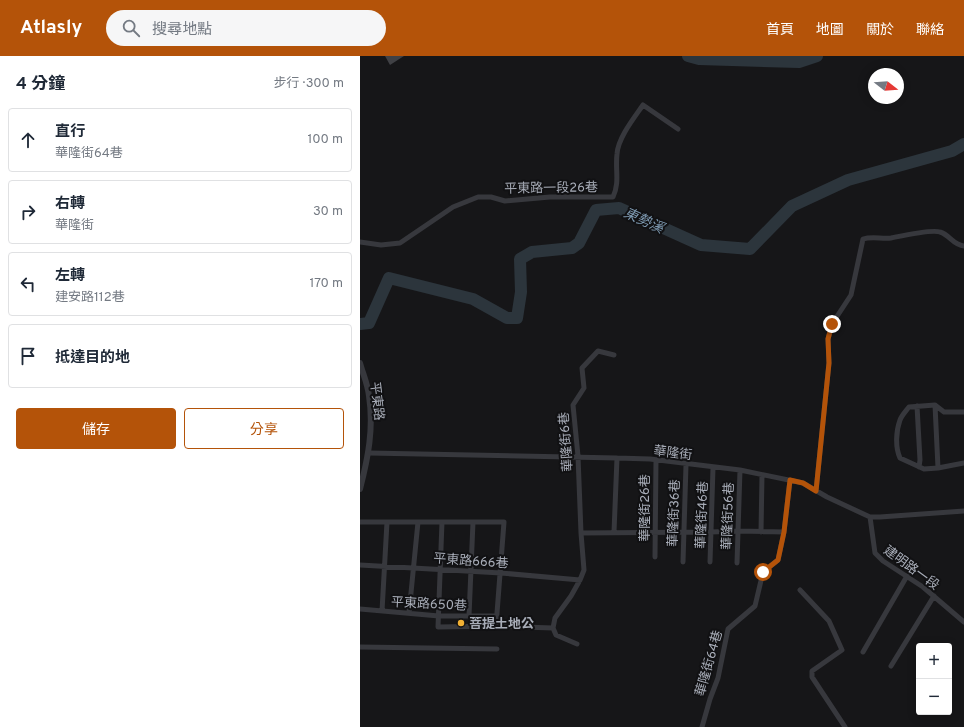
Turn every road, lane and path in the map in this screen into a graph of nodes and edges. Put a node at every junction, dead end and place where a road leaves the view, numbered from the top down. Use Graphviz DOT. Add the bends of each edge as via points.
graph roads {
  1 [pos="678,129"];
  2 [pos="360,242"];
  3 [pos="964,246"];
  4 [pos="614,355"];
  5 [pos="360,363"];
  6 [pos="935,405"];
  7 [pos="917,406"];
  8 [pos="964,412"];
  9 [pos="369,453"];
  10 [pos="578,456"];
  11 [pos="617,458"];
  12 [pos="656,460"];
  13 [pos="964,463"];
  14 [pos="686,464"];
  15 [pos="919,466"];
  16 [pos="713,468"];
  17 [pos="938,468"];
  18 [pos="740,470"];
  19 [pos="762,475"];
  20 [pos="790,480"];
  21 [pos="360,488"];
  22 [pos="816,491"];
  23 [pos="964,511"];
  24 [pos="870,517"];
  25 [pos="360,522"];
  26 [pos="388,522"];
  27 [pos="418,522"];
  28 [pos="442,522"];
  29 [pos="473,522"];
  30 [pos="738,531"];
  31 [pos="614,532"];
  32 [pos="683,532"];
  33 [pos="711,532"];
  34 [pos="761,532"];
  35 [pos="784,532"];
  36 [pos="581,533"];
  37 [pos="655,533"];
  38 [pos="655,557"];
  39 [pos="683,562"];
  40 [pos="710,562"];
  41 [pos="737,563"];
  42 [pos="360,564"];
  43 [pos="385,566"];
  44 [pos="413,568"];
  45 [pos="441,569"];
  46 [pos="470,571"];
  47 [pos="501,572"];
  48 [pos="907,576"];
  49 [pos="580,580"];
  50 [pos="800,590"];
  51 [pos="934,596"];
  52 [pos="360,609"];
  53 [pos="382,611"];
  54 [pos="409,614"];
  55 [pos="439,616"];
  56 [pos="469,616"];
  57 [pos="497,616"];
  58 [pos="964,622"];
  59 [pos="496,626"];
  60 [pos="553,628"];
  61 [pos="577,644"];
  62 [pos="360,647"];
  63 [pos="497,649"];
  64 [pos="863,652"];
  65 [pos="891,666"];
  66 [pos="702,727"];
  67 [pos="845,727"];
  1 -- 2 [label="street, 平東路一段26巷" via="642,105 620,142 617,153 617,188 613,197 550,197 505,201 478,197 453,206 400,243"];
  3 -- 22 [label="street" via="954,243 939,231 863,239 851,295 832,324 828,339 829,363"];
  4 -- 10 [label="street, 華隆街6巷" via="598,351 582,368 584,388 573,405"];
  5 -- 9 [label="street, 平東路" via="369,395"];
  6 -- 7 [label="street"];
  6 -- 8 [label="street" via="944,412"];
  6 -- 17 [label="street"];
  7 -- 15 [label="street"];
  7 -- 15 [label="street" via="909,407 900,419 897,452 900,458"];
  9 -- 10 [label="street, 華隆街"];
  9 -- 21 [label="street, 平東路"];
  10 -- 11 [label="street, 華隆街"];
  10 -- 36 [label="street, 華隆街6巷"];
  11 -- 12 [label="street, 華隆街"];
  11 -- 31 [label="street"];
  12 -- 14 [label="street, 華隆街"];
  12 -- 37 [label="street, 華隆街26巷"];
  13 -- 17 [label="street"];
  14 -- 16 [label="street, 華隆街"];
  14 -- 32 [label="street, 華隆街36巷"];
  15 -- 17 [label="street"];
  16 -- 18 [label="street, 華隆街"];
  16 -- 33 [label="street, 華隆街46巷"];
  18 -- 19 [label="street, 華隆街"];
  18 -- 30 [label="street, 華隆街56巷"];
  19 -- 20 [label="street, 華隆街"];
  19 -- 34 [label="street"];
  20 -- 22 [label="street, 華隆街" via="803,483"];
  20 -- 35 [label="street, 華隆街64巷"];
  22 -- 24 [label="street, 華隆街"];
  23 -- 24 [label="street, 華隆街"];
  24 -- 48 [label="street, 建明路一段" via="875,553 882,561"];
  25 -- 26 [label="street"];
  26 -- 27 [label="street"];
  26 -- 43 [label="street"];
  27 -- 28 [label="street"];
  27 -- 44 [label="street"];
  28 -- 29 [label="street"];
  28 -- 45 [label="street"];
  29 -- 46 [label="street"];
  29 -- 47 [label="street" via="504,522"];
  30 -- 33 [label="street"];
  30 -- 34 [label="street"];
  30 -- 41 [label="street, 華隆街56巷"];
  31 -- 36 [label="street"];
  31 -- 37 [label="street"];
  32 -- 33 [label="street"];
  32 -- 37 [label="street"];
  32 -- 39 [label="street, 華隆街36巷"];
  33 -- 40 [label="street, 華隆街46巷"];
  34 -- 35 [label="street"];
  35 -- 66 [label="street, 華隆街64巷" via="778,560 763,572 755,606 728,629 718,678"];
  36 -- 49 [label="street, 華隆街6巷" via="584,570"];
  37 -- 38 [label="street, 華隆街26巷"];
  42 -- 43 [label="street, 平東路666巷"];
  43 -- 44 [label="street, 平東路666巷"];
  43 -- 53 [label="street"];
  44 -- 45 [label="street, 平東路666巷"];
  44 -- 54 [label="street"];
  45 -- 46 [label="street, 平東路666巷"];
  45 -- 55 [label="street"];
  46 -- 47 [label="street, 平東路666巷"];
  46 -- 56 [label="street"];
  47 -- 49 [label="street, 平東路666巷"];
  47 -- 57 [label="street"];
  48 -- 51 [label="street, 建明路一段"];
  48 -- 64 [label="street"];
  49 -- 60 [label="street" via="555,618"];
  50 -- 67 [label="street" via="829,621 842,650 812,670 812,677"];
  51 -- 58 [label="street, 建明路一段"];
  51 -- 65 [label="street"];
  52 -- 53 [label="street, 平東路650巷"];
  53 -- 54 [label="street, 平東路650巷"];
  54 -- 55 [label="street, 平東路650巷"];
  55 -- 56 [label="street, 平東路650巷"];
  55 -- 59 [label="street" via="438,627"];
  56 -- 57 [label="street, 平東路650巷"];
  57 -- 59 [label="street"];
  59 -- 60 [label="street"];
  60 -- 61 [label="street" via="556,635"];
  62 -- 63 [label="street"];
}
